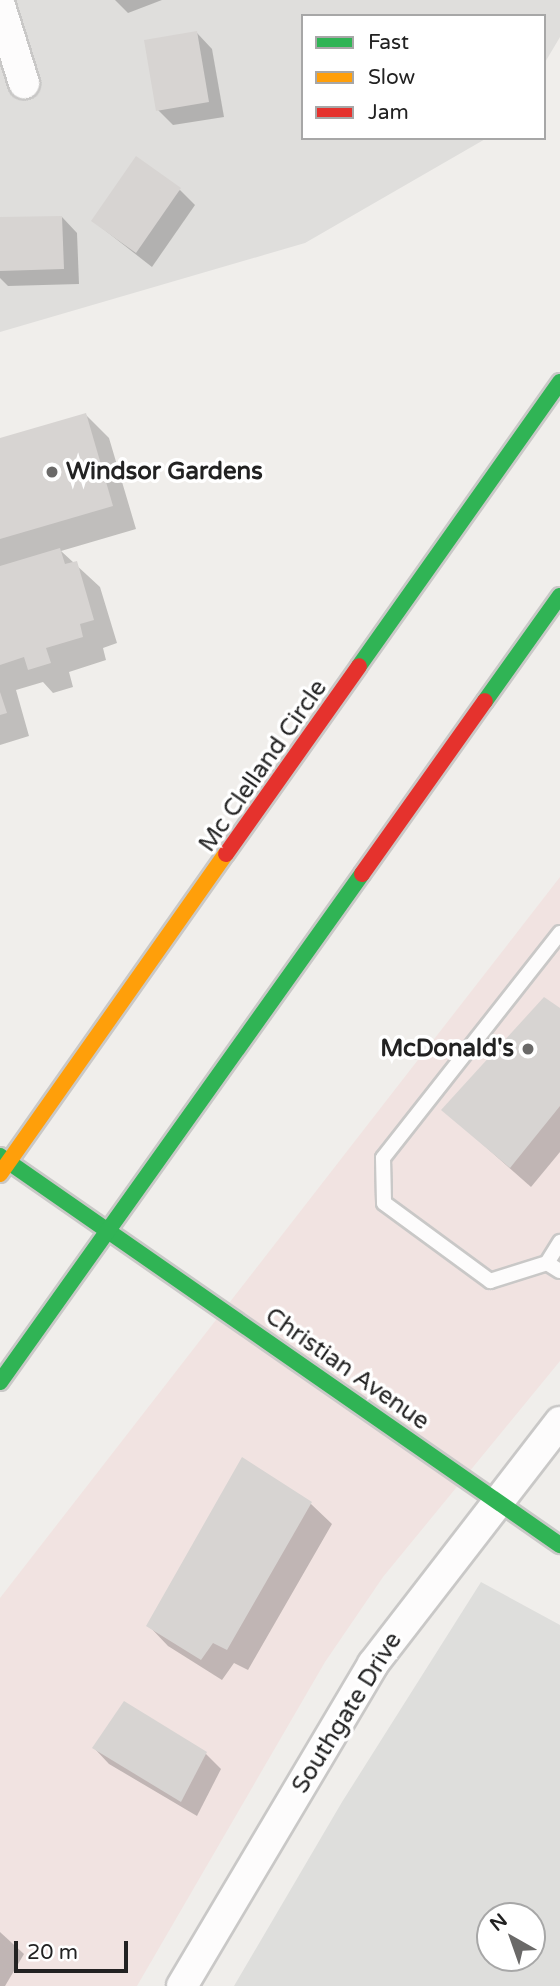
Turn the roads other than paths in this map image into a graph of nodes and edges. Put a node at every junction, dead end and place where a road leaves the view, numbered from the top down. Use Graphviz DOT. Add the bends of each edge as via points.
graph roads {
  1 [pos="0,6"];
  2 [pos="23,83"];
  3 [pos="560,382"];
  4 [pos="560,596"];
  5 [pos="560,933"];
  6 [pos="3,1164"];
  7 [pos="107,1232"];
  8 [pos="560,1242"];
  9 [pos="554,1267"];
  10 [pos="0,1382"];
  11 [pos="560,1422"];
  12 [pos="497,1504"];
  13 [pos="560,1545"];
  14 [pos="182,1986"];
  1 -- 2 [label="street"];
  3 -- 6 [label="main road, Mc Clelland Circle"];
  4 -- 7 [label="main road"];
  5 -- 9 [label="lane" via="383,1158 384,1203 490,1281"];
  6 -- 7 [label="main road, Christian Avenue"];
  7 -- 10 [label="main road"];
  7 -- 12 [label="main road, Christian Avenue" via="327,1381"];
  8 -- 9 [label="lane"];
  11 -- 12 [label="street, Southgate Drive"];
  12 -- 13 [label="main road, Christian Avenue"];
  12 -- 14 [label="street, Southgate Drive" via="373,1664"];
}
